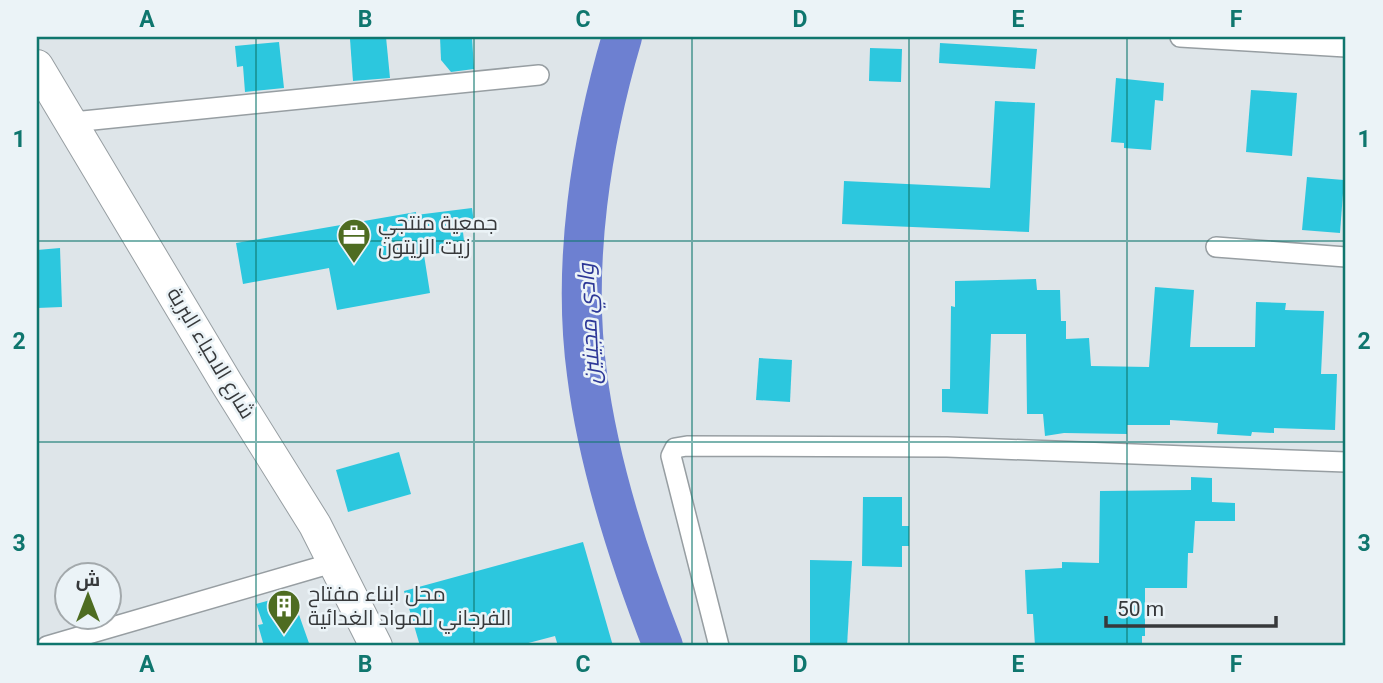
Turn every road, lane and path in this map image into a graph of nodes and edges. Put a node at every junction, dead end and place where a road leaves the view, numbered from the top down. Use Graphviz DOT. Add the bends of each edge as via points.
graph roads {
  1 [pos="1180,37"];
  2 [pos="1340,43"];
  3 [pos="37,66"];
  4 [pos="539,75"];
  5 [pos="73,122"];
  6 [pos="1216,247"];
  7 [pos="1346,257"];
  8 [pos="1346,462"];
  9 [pos="336,562"];
  10 [pos="47,646"];
  11 [pos="376,646"];
  12 [pos="719,646"];
  1 -- 2 [label="street"];
  3 -- 5 [label="main road, شارع الاحياء البرية"];
  4 -- 5 [label="street"];
  5 -- 9 [label="main road, شارع الاحياء البرية"];
  6 -- 7 [label="street"];
  8 -- 12 [label="street" via="947,447 675,449 671,456"];
  9 -- 10 [label="street"];
  9 -- 11 [label="main road, شارع الاحياء البرية"];
}
